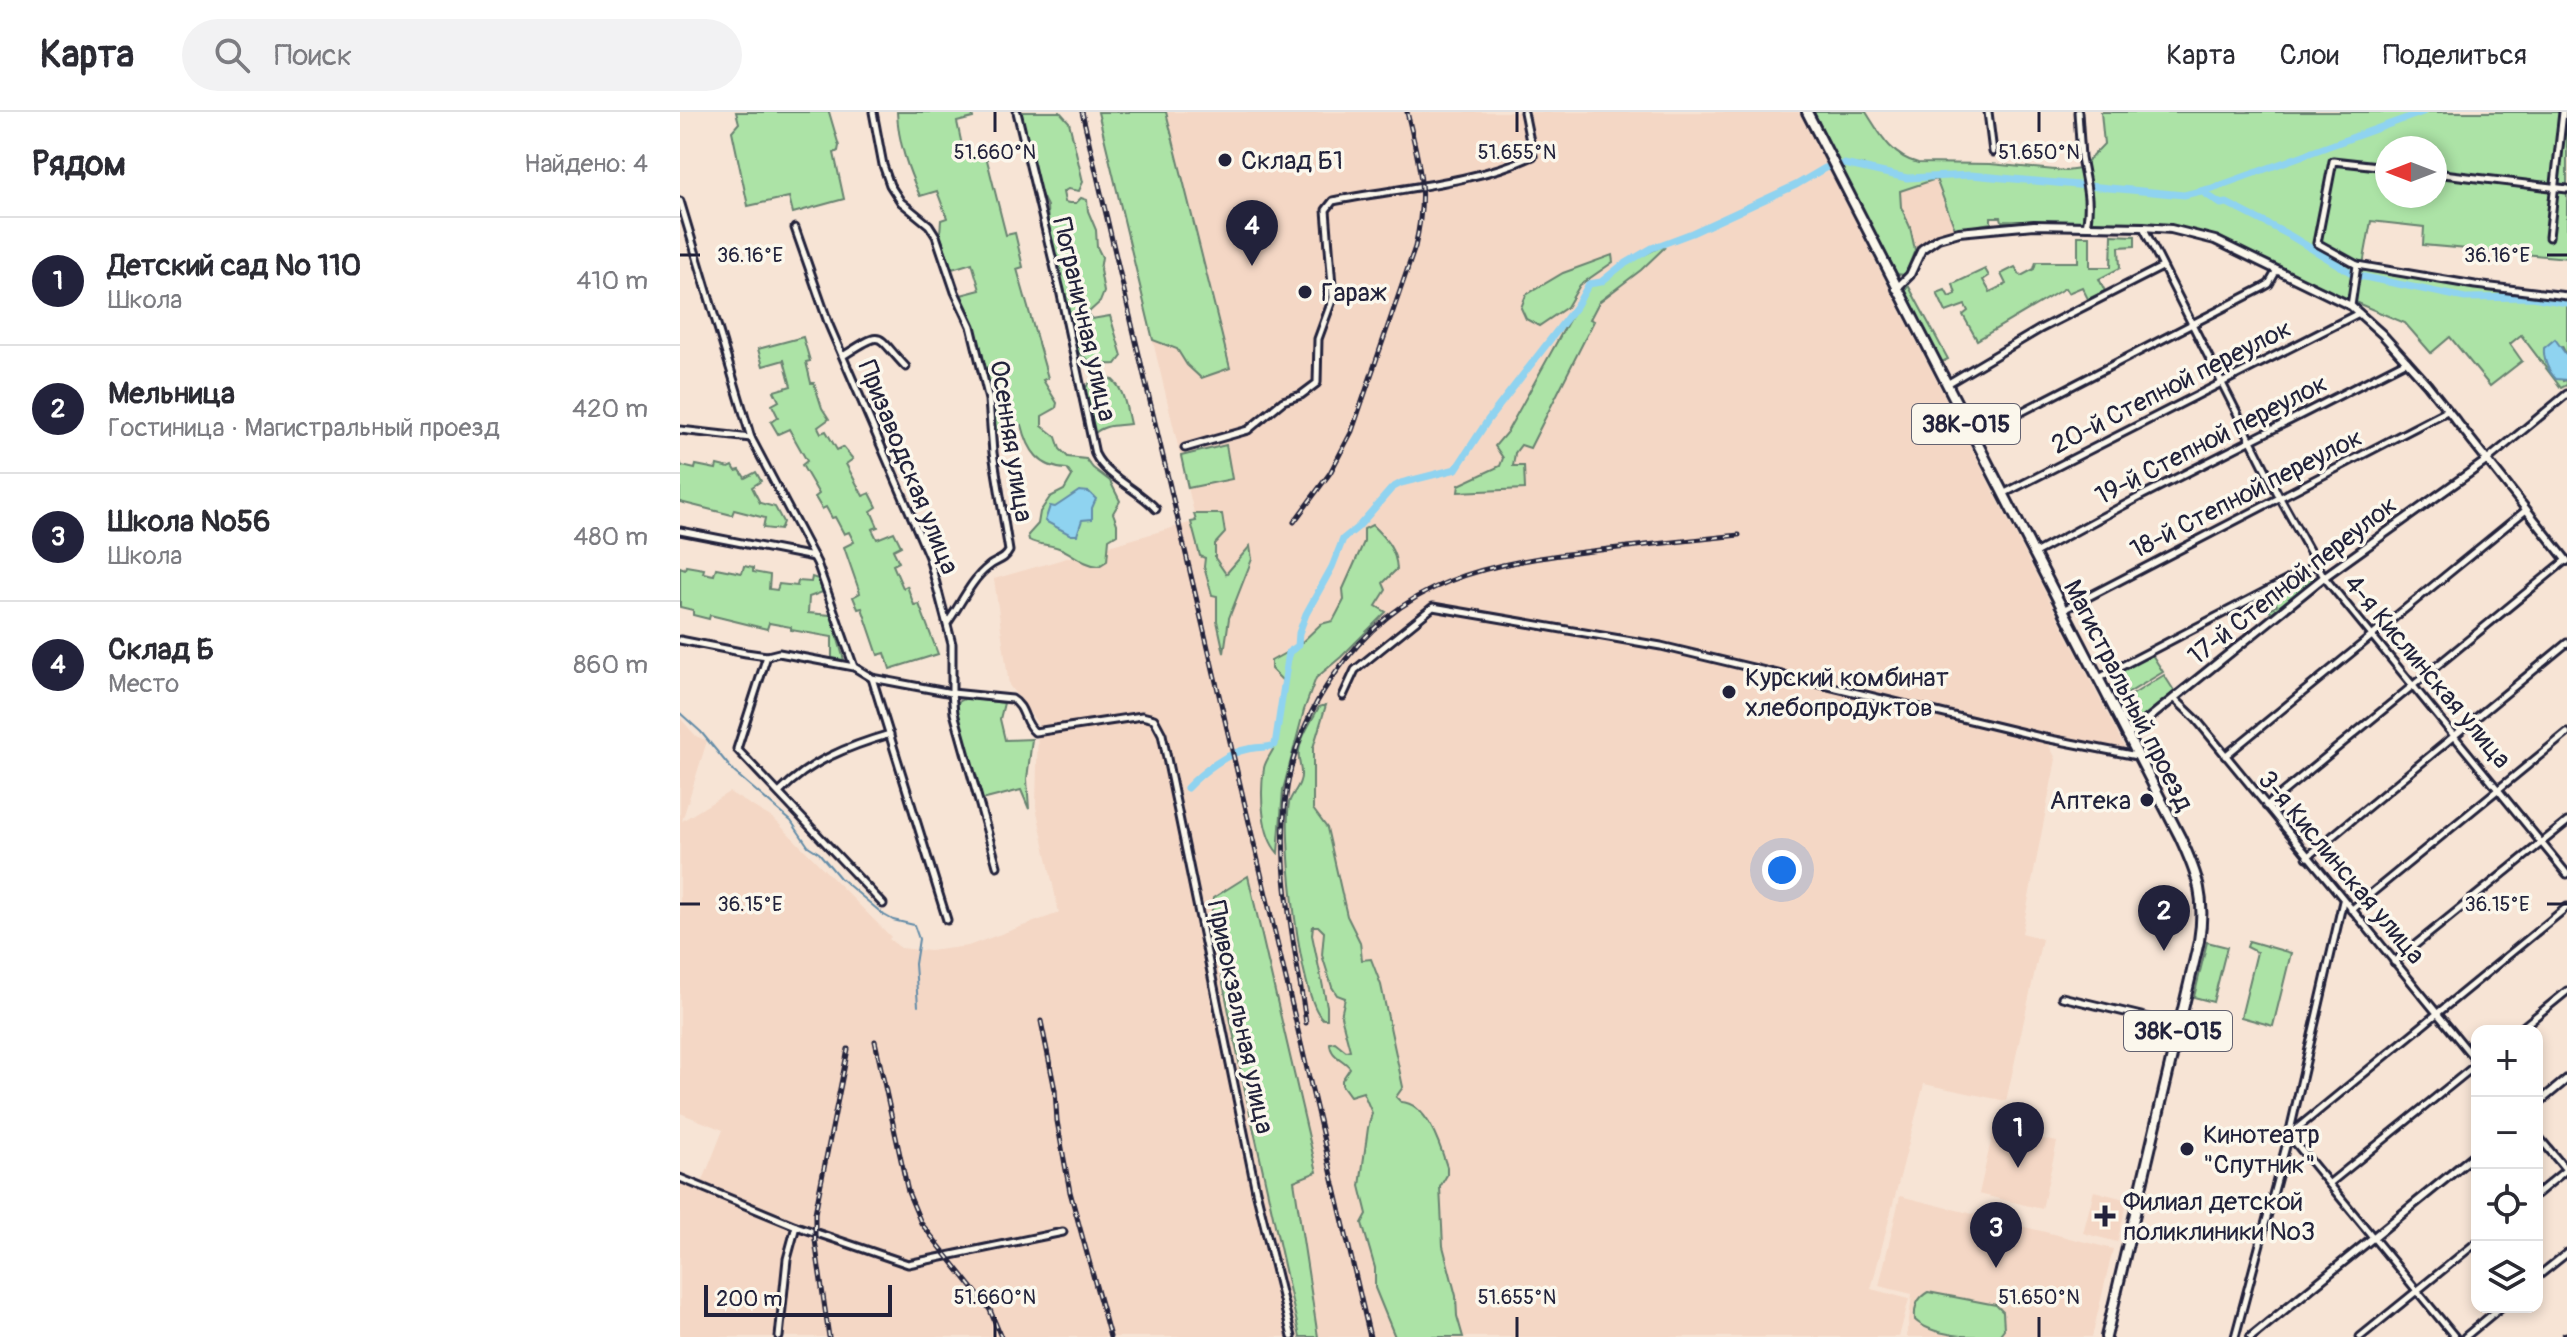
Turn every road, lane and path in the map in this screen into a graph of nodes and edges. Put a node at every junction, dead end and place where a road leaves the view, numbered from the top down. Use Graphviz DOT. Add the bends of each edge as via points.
graph roads {
  1 [pos="873,112"];
  2 [pos="1017,112"];
  3 [pos="1524,112"];
  4 [pos="1807,112"];
  5 [pos="1988,112"];
  6 [pos="2078,112"];
  7 [pos="2563,112"];
  8 [pos="1993,152"];
  9 [pos="2375,166"];
  10 [pos="2447,174"];
  11 [pos="2554,187"];
  12 [pos="2567,189"];
  13 [pos="680,201"];
  14 [pos="2086,226"];
  15 [pos="2143,227"];
  16 [pos="795,228"];
  17 [pos="2549,237"];
  18 [pos="2357,265"];
  19 [pos="2162,267"];
  20 [pos="2277,270"];
  21 [pos="1896,289"];
  22 [pos="2567,296"];
  23 [pos="2351,306"];
  24 [pos="2359,313"];
  25 [pos="2193,325"];
  26 [pos="843,356"];
  27 [pos="2408,360"];
  28 [pos="906,367"];
  29 [pos="2222,383"];
  30 [pos="1946,384"];
  31 [pos="2567,394"];
  32 [pos="2447,411"];
  33 [pos="680,430"];
  34 [pos="1973,437"];
  35 [pos="751,438"];
  36 [pos="2251,441"];
  37 [pos="1185,448"];
  38 [pos="2486,461"];
  39 [pos="2002,494"];
  40 [pos="2280,498"];
  41 [pos="1156,509"];
  42 [pos="2526,510"];
  43 [pos="680,531"];
  44 [pos="2033,554"];
  45 [pos="2566,556"];
  46 [pos="814,557"];
  47 [pos="2316,565"];
  48 [pos="2324,577"];
  49 [pos="2062,610"];
  50 [pos="948,623"];
  51 [pos="2373,634"];
  52 [pos="680,640"];
  53 [pos="2567,643"];
  54 [pos="767,656"];
  55 [pos="854,667"];
  56 [pos="872,678"];
  57 [pos="2098,679"];
  58 [pos="2414,685"];
  59 [pos="952,693"];
  60 [pos="1343,696"];
  61 [pos="2174,698"];
  62 [pos="2567,733"];
  63 [pos="890,734"];
  64 [pos="2127,736"];
  65 [pos="2455,736"];
  66 [pos="2137,756"];
  67 [pos="2225,756"];
  68 [pos="2499,788"];
  69 [pos="780,792"];
  70 [pos="2266,806"];
  71 [pos="2567,822"];
  72 [pos="2541,844"];
  73 [pos="2307,857"];
  74 [pos="997,866"];
  75 [pos="2567,874"];
  76 [pos="2343,901"];
  77 [pos="883,904"];
  78 [pos="2567,907"];
  79 [pos="2351,910"];
  80 [pos="947,920"];
  81 [pos="2394,962"];
  82 [pos="2567,991"];
  83 [pos="2062,997"];
  84 [pos="2437,1013"];
  85 [pos="2179,1025"];
  86 [pos="2525,1025"];
  87 [pos="2471,1056"];
  88 [pos="2471,1068"];
  89 [pos="2567,1079"];
  90 [pos="2543,1099"];
  91 [pos="2289,1135"];
  92 [pos="2543,1142"];
  93 [pos="2471,1158"];
  94 [pos="2567,1170"];
  95 [pos="680,1178"];
  96 [pos="2330,1183"];
  97 [pos="2543,1189"];
  98 [pos="796,1226"];
  99 [pos="1063,1232"];
  100 [pos="2374,1238"];
  101 [pos="2471,1247"];
  102 [pos="2567,1253"];
  103 [pos="2543,1272"];
  104 [pos="2418,1290"];
  105 [pos="2494,1313"];
  106 [pos="779,1337"];
  107 [pos="1292,1337"];
  108 [pos="2106,1337"];
  109 [pos="2235,1337"];
  110 [pos="2251,1337"];
  111 [pos="2360,1337"];
  112 [pos="2455,1337"];
  113 [pos="2465,1337"];
  1 -- 50 [label="street, Осенняя улица" via="890,185 936,236 971,326 989,400 1009,551 979,576"];
  2 -- 41 [label="street, Пограничная улица" via="1095,454"];
  3 -- 37 [label="street" via="1533,156 1514,165 1333,201 1326,210 1333,298 1318,339 1317,383 1283,401 1248,430"];
  4 -- 21 [label="main road, Магистральный проезд / 38К-015"];
  5 -- 8 [label="street"];
  6 -- 14 [label="street" via="2089,197"];
  7 -- 11 [label="street"];
  9 -- 18 [label="street" via="2333,161 2317,243"];
  10 -- 11 [label="street"];
  11 -- 12 [label="street"];
  11 -- 17 [label="street"];
  13 -- 35 [label="street"];
  14 -- 15 [label="street"];
  14 -- 21 [label="street" via="1998,227 1938,238 1922,249 1910,275"];
  15 -- 19 [label="street, 4-я Кислинская улица"];
  15 -- 20 [label="street" via="2215,240"];
  16 -- 26 [label="street, Призаводская улица"];
  18 -- 22 [label="street"];
  18 -- 23 [label="street"];
  19 -- 25 [label="street, 4-я Кислинская улица"];
  19 -- 30 [label="street"];
  20 -- 23 [label="street"];
  20 -- 25 [label="street" via="2269,284"];
  21 -- 30 [label="main road, Магистральный проезд / 38К-015"];
  23 -- 24 [label="street"];
  24 -- 27 [label="street"];
  24 -- 29 [label="street, 20-й Степной переулок"];
  25 -- 29 [label="street, 4-я Кислинская улица"];
  25 -- 34 [label="street"];
  26 -- 28 [label="street" via="878,337"];
  26 -- 50 [label="street, Призаводская улица" via="929,557"];
  27 -- 32 [label="street"];
  27 -- 36 [label="street, 19-й Степной переулок"];
  29 -- 36 [label="street, 4-я Кислинская улица"];
  29 -- 39 [label="street, 20-й Степной переулок"];
  30 -- 34 [label="main road, Магистральный проезд / 38К-015"];
  31 -- 38 [label="street"];
  32 -- 38 [label="street"];
  32 -- 40 [label="street, 18-й Степной переулок"];
  33 -- 35 [label="street"];
  34 -- 39 [label="main road, Магистральный проезд / 38К-015"];
  35 -- 46 [label="street"];
  36 -- 40 [label="street, 4-я Кислинская улица"];
  36 -- 44 [label="street, 19-й Степной переулок"];
  38 -- 42 [label="street"];
  38 -- 48 [label="street, 17-й Степной переулок"];
  39 -- 44 [label="main road, Магистральный проезд / 38К-015"];
  40 -- 47 [label="street, 4-я Кислинская улица"];
  40 -- 49 [label="street, 18-й Степной переулок"];
  42 -- 45 [label="street"];
  42 -- 51 [label="street"];
  43 -- 46 [label="street"];
  44 -- 49 [label="main road, Магистральный проезд / 38К-015"];
  45 -- 58 [label="street"];
  46 -- 55 [label="street"];
  47 -- 48 [label="street, 4-я Кислинская улица"];
  47 -- 57 [label="street, 17-й Степной переулок"];
  48 -- 51 [label="street, 4-я Кислинская улица"];
  48 -- 61 [label="street, 17-й Степной переулок"];
  49 -- 57 [label="main road, Магистральный проезд / 38К-015"];
  50 -- 59 [label="street, Призаводская улица"];
  51 -- 58 [label="street, 4-я Кислинская улица"];
  51 -- 67 [label="street"];
  52 -- 54 [label="street"];
  53 -- 65 [label="street"];
  54 -- 55 [label="street" via="779,653"];
  54 -- 69 [label="street" via="736,746"];
  55 -- 56 [label="street"];
  56 -- 59 [label="street"];
  56 -- 63 [label="street"];
  57 -- 64 [label="main road, Магистральный проезд / 38К-015"];
  58 -- 65 [label="street, 4-я Кислинская улица"];
  58 -- 70 [label="street"];
  59 -- 74 [label="street, Призаводская улица"];
  59 -- 107 [label="street, Привокзальная улица" via="1012,699 1035,732 1142,716 1154,719 1162,734 1256,1191"];
  60 -- 66 [label="street" via="1355,670 1433,607 1661,646"];
  61 -- 64 [label="street, 17-й Степной переулок"];
  61 -- 67 [label="street, 3-я Кислинская улица"];
  62 -- 68 [label="street"];
  63 -- 69 [label="street" via="843,749 805,770"];
  63 -- 80 [label="street"];
  64 -- 66 [label="main road, Магистральный проезд / 38К-015"];
  65 -- 68 [label="street, 4-я Кислинская улица"];
  65 -- 73 [label="street"];
  66 -- 85 [label="main road, Магистральный проезд / 38К-015" via="2180,837 2202,896 2200,937"];
  67 -- 70 [label="street, 3-я Кислинская улица"];
  68 -- 72 [label="street, 4-я Кислинская улица"];
  68 -- 79 [label="street"];
  69 -- 77 [label="street"];
  70 -- 73 [label="street, 3-я Кислинская улица"];
  71 -- 72 [label="street"];
  72 -- 75 [label="street, 4-я Кислинская улица"];
  72 -- 81 [label="street"];
  73 -- 76 [label="street, 3-я Кислинская улица"];
  76 -- 79 [label="street, 3-я Кислинская улица"];
  76 -- 91 [label="street"];
  78 -- 84 [label="street"];
  79 -- 81 [label="street, 3-я Кислинская улица"];
  81 -- 84 [label="street, 3-я Кислинская улица"];
  82 -- 86 [label="street"];
  83 -- 85 [label="street"];
  84 -- 87 [label="street, 3-я Кислинская улица"];
  84 -- 91 [label="street"];
  85 -- 108 [label="main road, Магистральный проезд / 38К-015"];
  88 -- 96 [label="street"];
  89 -- 90 [label="street"];
  91 -- 96 [label="street"];
  91 -- 109 [label="street"];
  92 -- 94 [label="street"];
  93 -- 100 [label="street"];
  94 -- 97 [label="street"];
  95 -- 98 [label="street"];
  96 -- 100 [label="street"];
  98 -- 99 [label="street" via="908,1264"];
  98 -- 106 [label="street"];
  100 -- 104 [label="street"];
  100 -- 110 [label="street"];
  101 -- 104 [label="street"];
  102 -- 103 [label="street"];
  104 -- 111 [label="street"];
  104 -- 112 [label="street"];
  105 -- 113 [label="street"];
}
